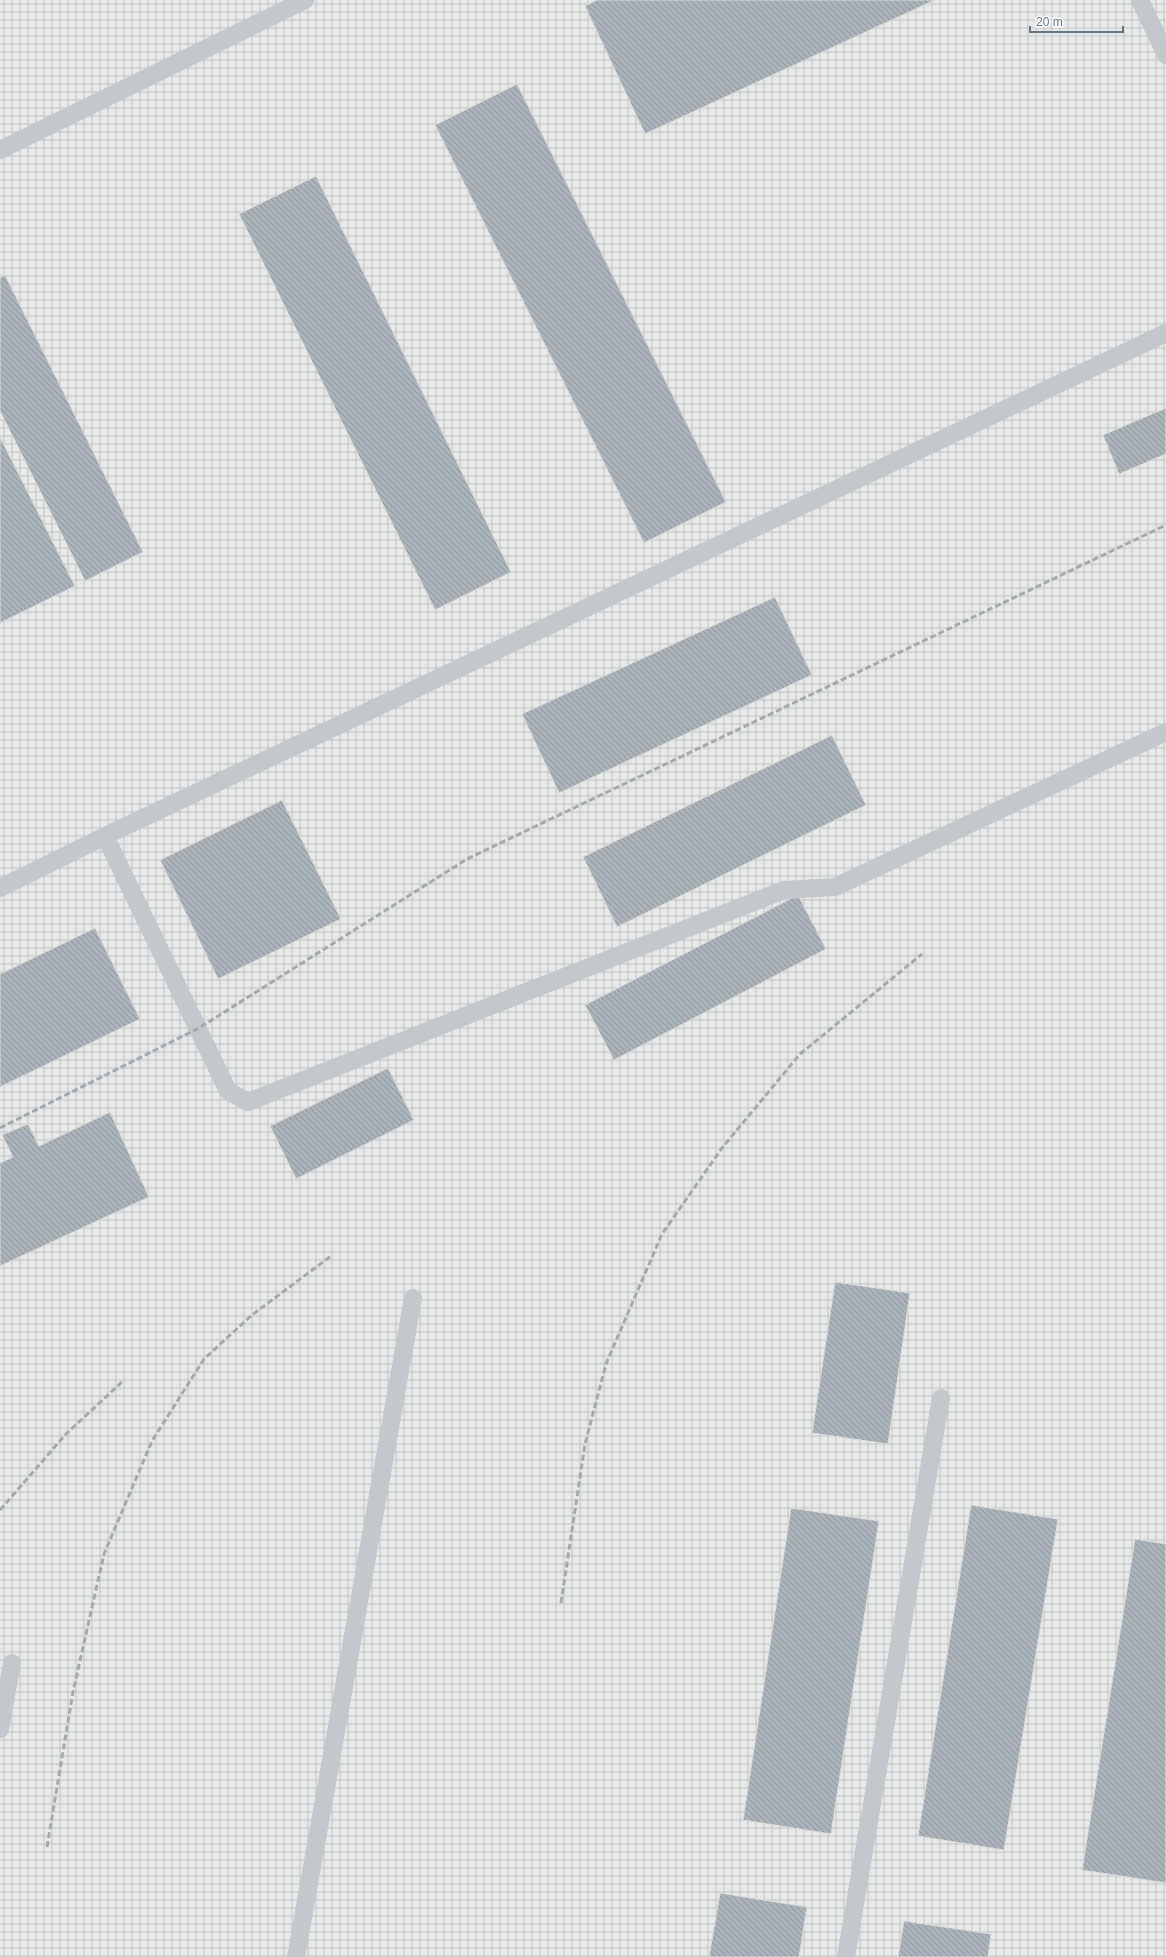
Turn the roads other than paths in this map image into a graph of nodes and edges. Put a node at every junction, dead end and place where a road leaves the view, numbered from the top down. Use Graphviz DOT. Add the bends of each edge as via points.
graph roads {
  1 [pos="305,0"];
  2 [pos="1140,0"];
  3 [pos="1166,55"];
  4 [pos="0,150"];
  5 [pos="1166,333"];
  6 [pos="1166,732"];
  7 [pos="105,836"];
  8 [pos="0,888"];
  9 [pos="413,1298"];
  10 [pos="941,1398"];
  11 [pos="12,1663"];
  12 [pos="0,1729"];
  13 [pos="296,1957"];
  14 [pos="846,1957"];
  1 -- 4 [label="lane"];
  2 -- 3 [label="lane"];
  5 -- 7 [label="lane"];
  6 -- 7 [label="lane" via="835,887 784,890 248,1102 228,1090"];
  7 -- 8 [label="lane"];
  9 -- 13 [label="lane"];
  10 -- 14 [label="lane"];
  11 -- 12 [label="lane"];
}
